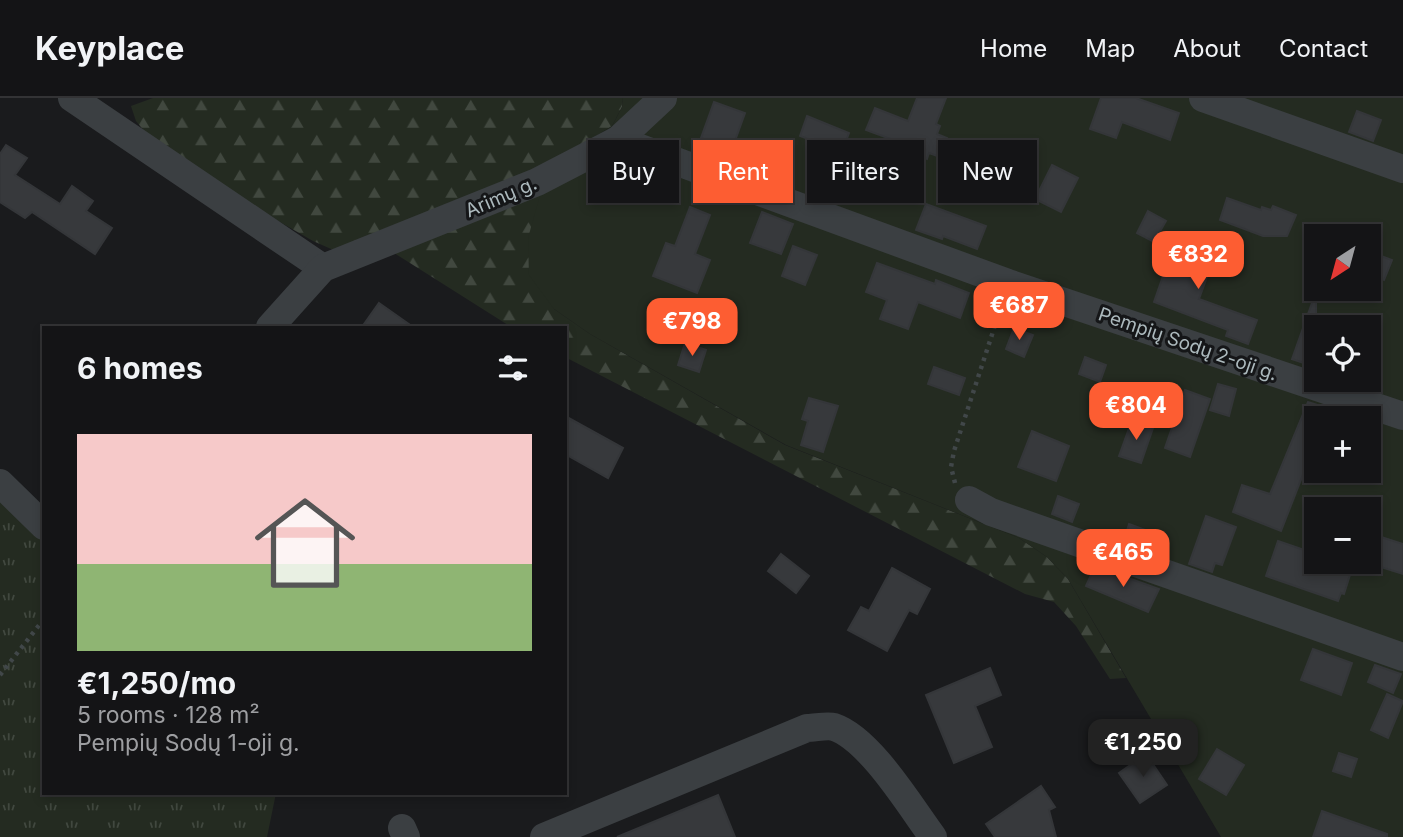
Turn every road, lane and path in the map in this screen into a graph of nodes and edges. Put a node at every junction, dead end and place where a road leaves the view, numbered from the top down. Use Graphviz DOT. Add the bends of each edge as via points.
graph roads {
  1 [pos="72,98"];
  2 [pos="663,98"];
  3 [pos="1203,98"];
  4 [pos="618,140"];
  5 [pos="588,156"];
  6 [pos="679,162"];
  7 [pos="1403,169"];
  8 [pos="323,268"];
  9 [pos="1009,283"];
  10 [pos="271,326"];
  11 [pos="1403,416"];
  12 [pos="0,483"];
  13 [pos="968,500"];
  14 [pos="42,524"];
  15 [pos="42,622"];
  16 [pos="1403,657"];
  17 [pos="0,675"];
  18 [pos="544,837"];
  19 [pos="933,837"];
  1 -- 8 [label="street"];
  2 -- 4 [label="street, Arimų g."];
  3 -- 7 [label="street"];
  5 -- 8 [label="street, Arimų g." via="537,182"];
  6 -- 9 [label="street, Pempių Sodų 2-oji g."];
  8 -- 10 [label="street, Arimų g."];
  9 -- 11 [label="street, Pempių Sodų 2-oji g."];
  9 -- 13 [label="path" via="951,467 952,479"];
  12 -- 14 [label="street"];
  13 -- 16 [label="street"];
  15 -- 17 [label="path"];
  18 -- 19 [label="street" via="807,728 832,726 855,738"];
}
